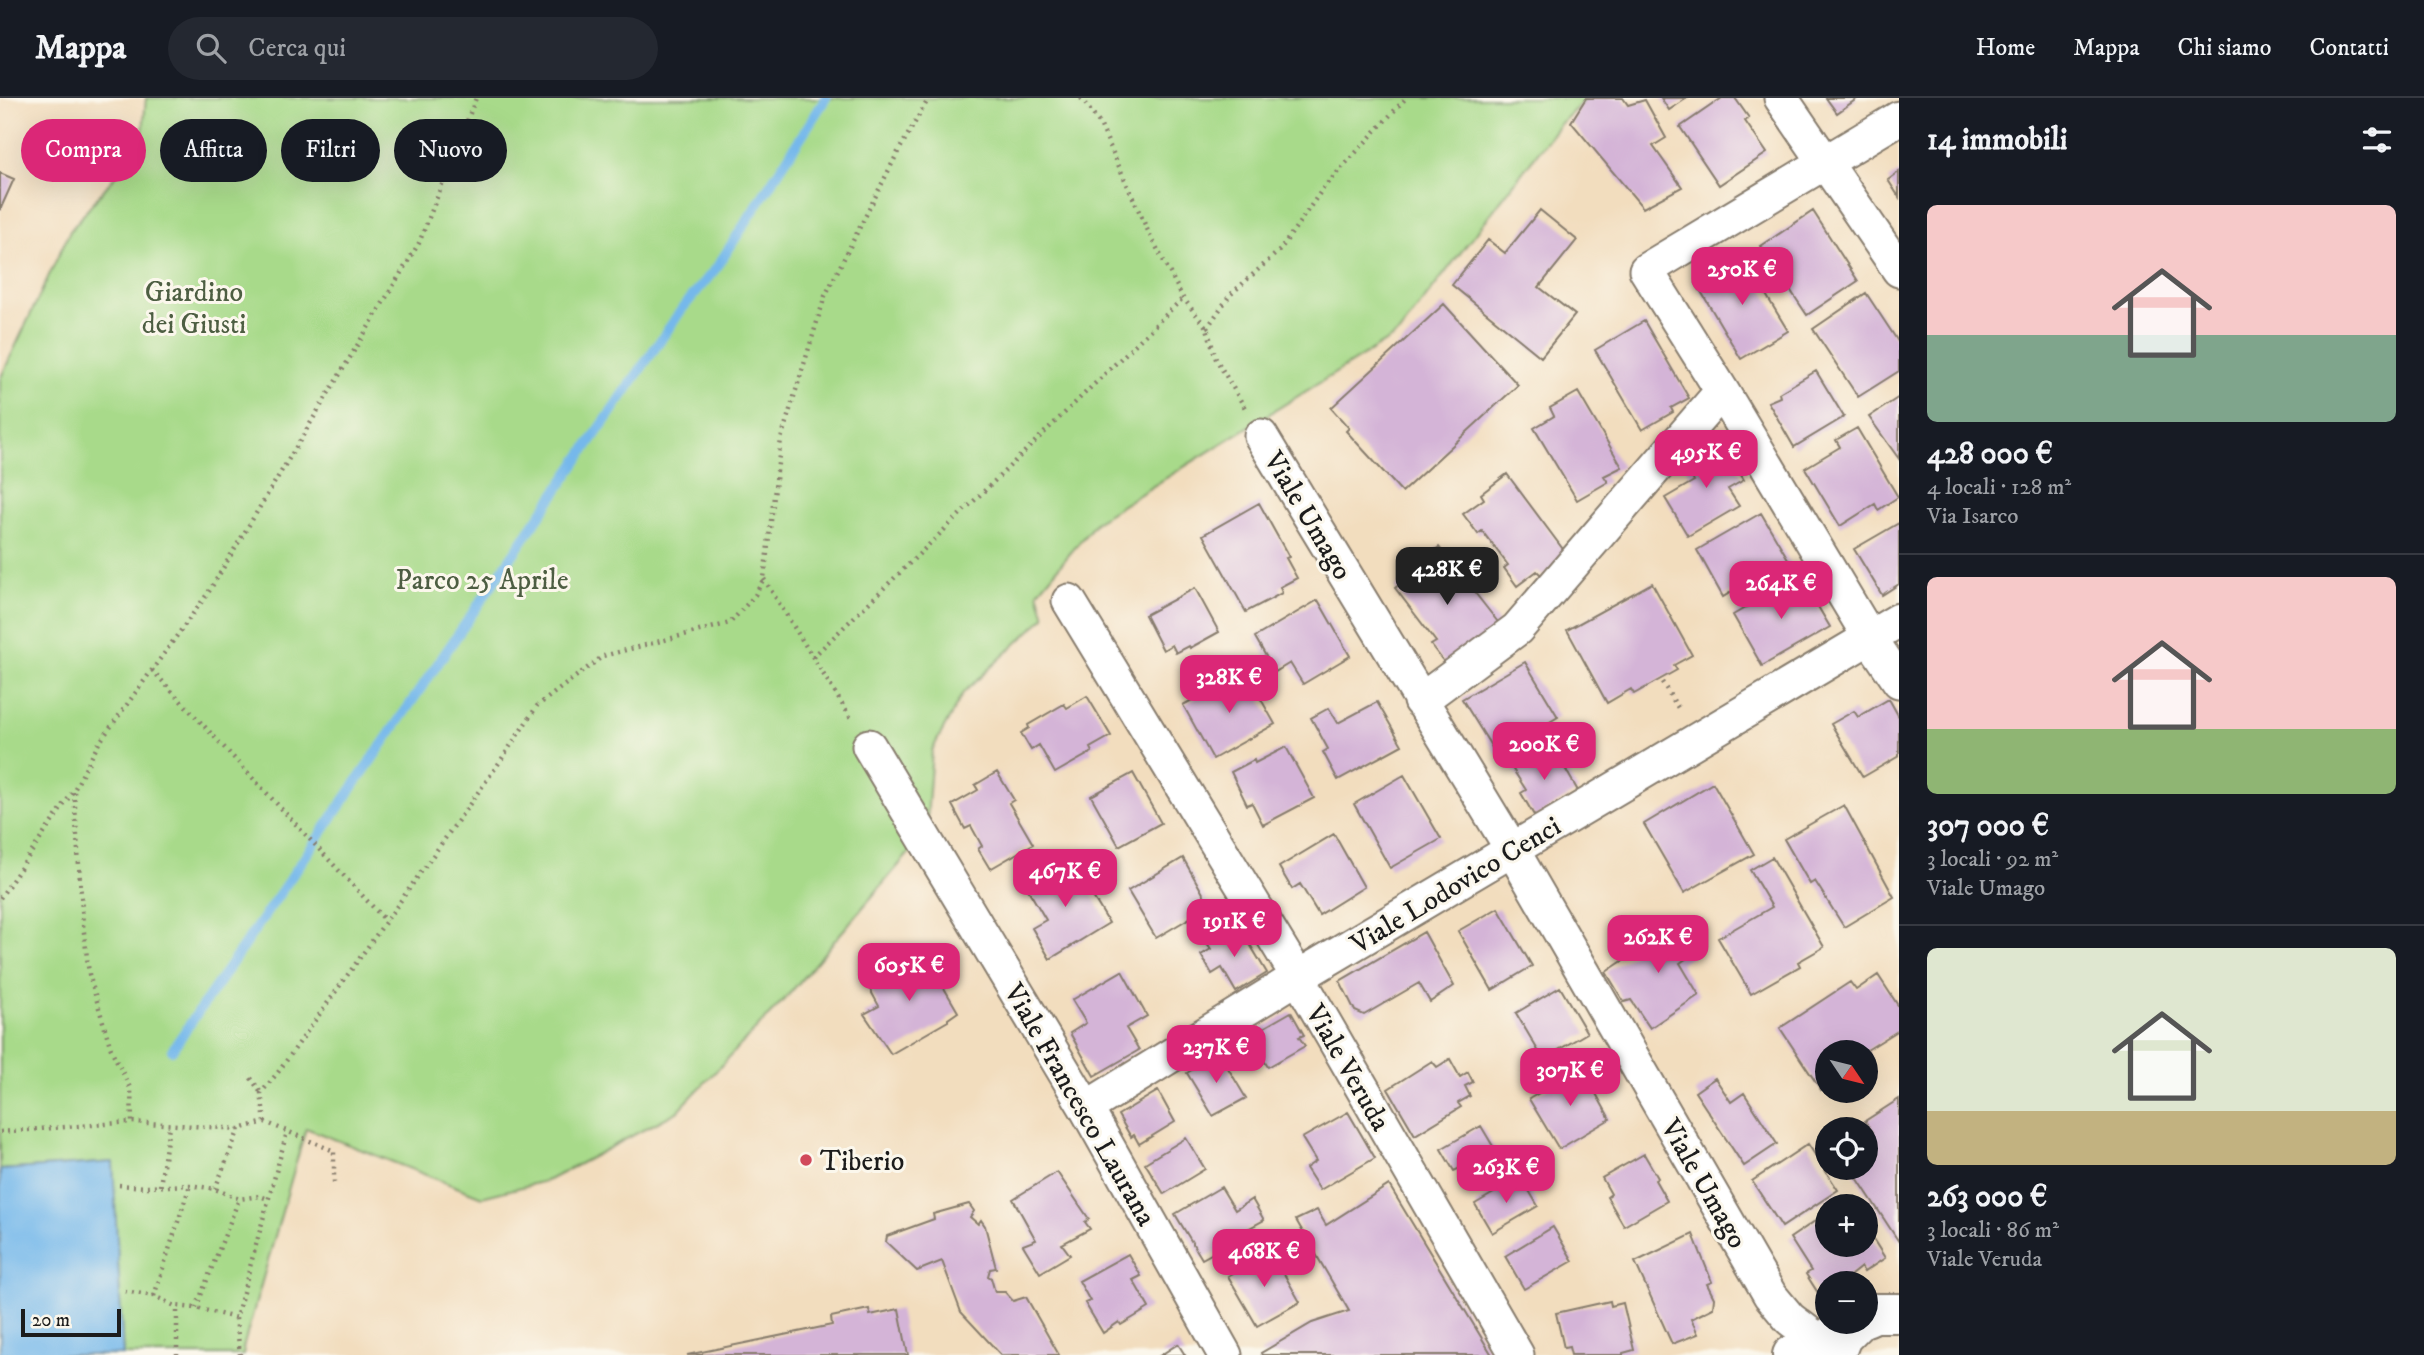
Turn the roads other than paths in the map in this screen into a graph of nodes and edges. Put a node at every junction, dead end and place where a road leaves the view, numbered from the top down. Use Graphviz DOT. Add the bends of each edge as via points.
graph roads {
  1 [pos="1781,98"];
  2 [pos="1899,118"];
  3 [pos="1825,161"];
  4 [pos="1899,270"];
  5 [pos="1722,391"];
  6 [pos="1261,436"];
  7 [pos="1069,601"];
  8 [pos="1899,620"];
  9 [pos="1870,638"];
  10 [pos="1899,681"];
  11 [pos="1420,701"];
  12 [pos="869,746"];
  13 [pos="1513,851"];
  14 [pos="1298,977"];
  15 [pos="1086,1108"];
  16 [pos="1815,1322"];
  17 [pos="1225,1355"];
  18 [pos="1517,1355"];
  1 -- 3 [label="street"];
  2 -- 3 [label="street"];
  3 -- 4 [label="street"];
  3 -- 5 [label="street" via="1646,271"];
  5 -- 9 [label="street"];
  5 -- 11 [label="street" via="1517,629"];
  6 -- 11 [label="street, Viale Umago"];
  7 -- 14 [label="street, Viale Veruda"];
  8 -- 9 [label="street, Viale Lodovico Cenci"];
  9 -- 10 [label="street"];
  9 -- 13 [label="street, Viale Lodovico Cenci"];
  11 -- 13 [label="street, Viale Umago"];
  12 -- 15 [label="street, Viale Francesco Laurana"];
  13 -- 14 [label="street, Viale Lodovico Cenci"];
  13 -- 16 [label="street, Viale Umago" via="1770,1295 1790,1319"];
  14 -- 15 [label="street, Viale Lodovico Cenci"];
  14 -- 18 [label="street, Viale Veruda"];
  15 -- 17 [label="street, Viale Francesco Laurana"];
}
